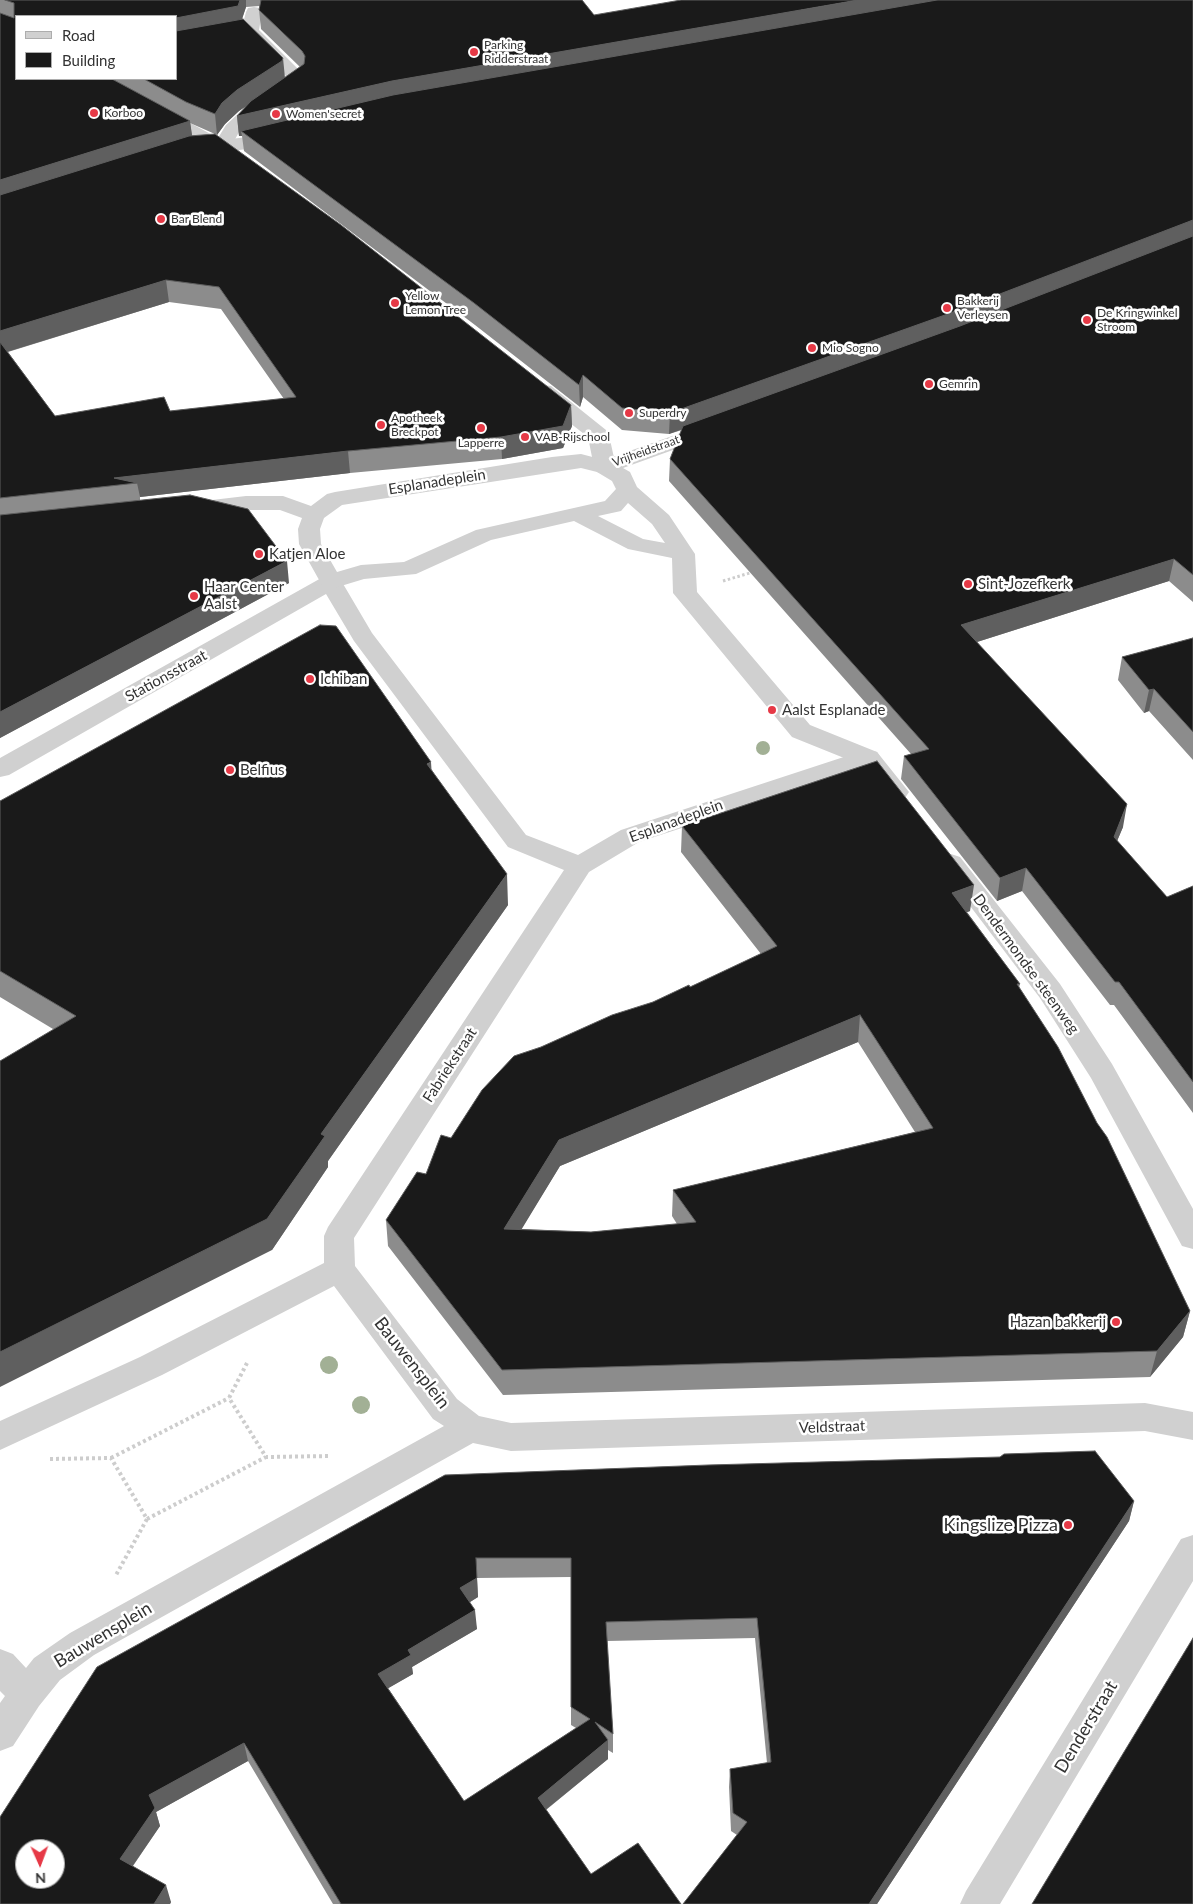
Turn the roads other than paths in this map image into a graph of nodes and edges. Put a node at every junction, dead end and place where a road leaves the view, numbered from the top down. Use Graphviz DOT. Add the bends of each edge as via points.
graph roads {
  1 [pos="254,12"];
  2 [pos="250,31"];
  3 [pos="232,34"];
  4 [pos="98,80"];
  5 [pos="293,132"];
  6 [pos="222,146"];
  7 [pos="180,153"];
  8 [pos="245,163"];
  9 [pos="526,377"];
  10 [pos="727,422"];
  11 [pos="605,467"];
  12 [pos="627,490"];
  13 [pos="177,510"];
  14 [pos="577,514"];
  15 [pos="314,515"];
  16 [pos="683,554"];
  17 [pos="332,582"];
  18 [pos="868,758"];
  19 [pos="0,769"];
  20 [pos="910,810"];
  21 [pos="934,842"];
  22 [pos="580,866"];
  23 [pos="1193,1237"];
  24 [pos="339,1269"];
  25 [pos="1193,1426"];
  26 [pos="470,1428"];
  27 [pos="0,1436"];
  28 [pos="1193,1550"];
  29 [pos="0,1665"];
  30 [pos="26,1694"];
  31 [pos="0,1734"];
  32 [pos="979,1904"];
  1 -- 2 [label="street"];
  2 -- 3 [label="street"];
  2 -- 6 [label="street" via="296,76 295,84 246,116 232,129"];
  4 -- 6 [label="street" via="182,128"];
  5 -- 6 [label="street" via="248,144"];
  6 -- 7 [label="street"];
  6 -- 8 [label="street"];
  9 -- 11 [label="street" via="598,435"];
  10 -- 11 [label="street, Vrijheidstraat"];
  11 -- 12 [label="street, Esplanadeplein" via="622,477"];
  11 -- 15 [label="street, Esplanadeplein" via="581,461 552,464 335,499"];
  12 -- 14 [label="street" via="613,506"];
  12 -- 16 [label="street, Esplanadeplein" via="661,520"];
  13 -- 15 [label="street" via="283,503"];
  14 -- 16 [label="street" via="636,544"];
  14 -- 17 [label="street" via="484,535 408,569 361,572"];
  15 -- 17 [label="street" via="309,529 310,544"];
  16 -- 18 [label="street, Esplanadeplein" via="685,593 801,732"];
  17 -- 19 [label="street, Stationsstraat"];
  17 -- 22 [label="street" via="362,636 517,841"];
  18 -- 20 [label="street"];
  18 -- 22 [label="street, Esplanadeplein" via="630,836"];
  21 -- 23 [label="street, Dendermondse steenweg" via="1055,999 1102,1072"];
  22 -- 24 [label="street, Fabriekstraat" via="339,1236"];
  24 -- 26 [label="street, Bauwensplein" via="444,1409"];
  24 -- 27 [label="street" via="151,1366"];
  25 -- 26 [label="street, Veldstraat" via="1145,1418 512,1437"];
  26 -- 30 [label="street, Bauwensplein" via="82,1644 47,1669"];
  28 -- 32 [label="street, Denderstraat"];
  29 -- 30 [label="street"];
  30 -- 31 [label="street, Bauwensplein"];
}
